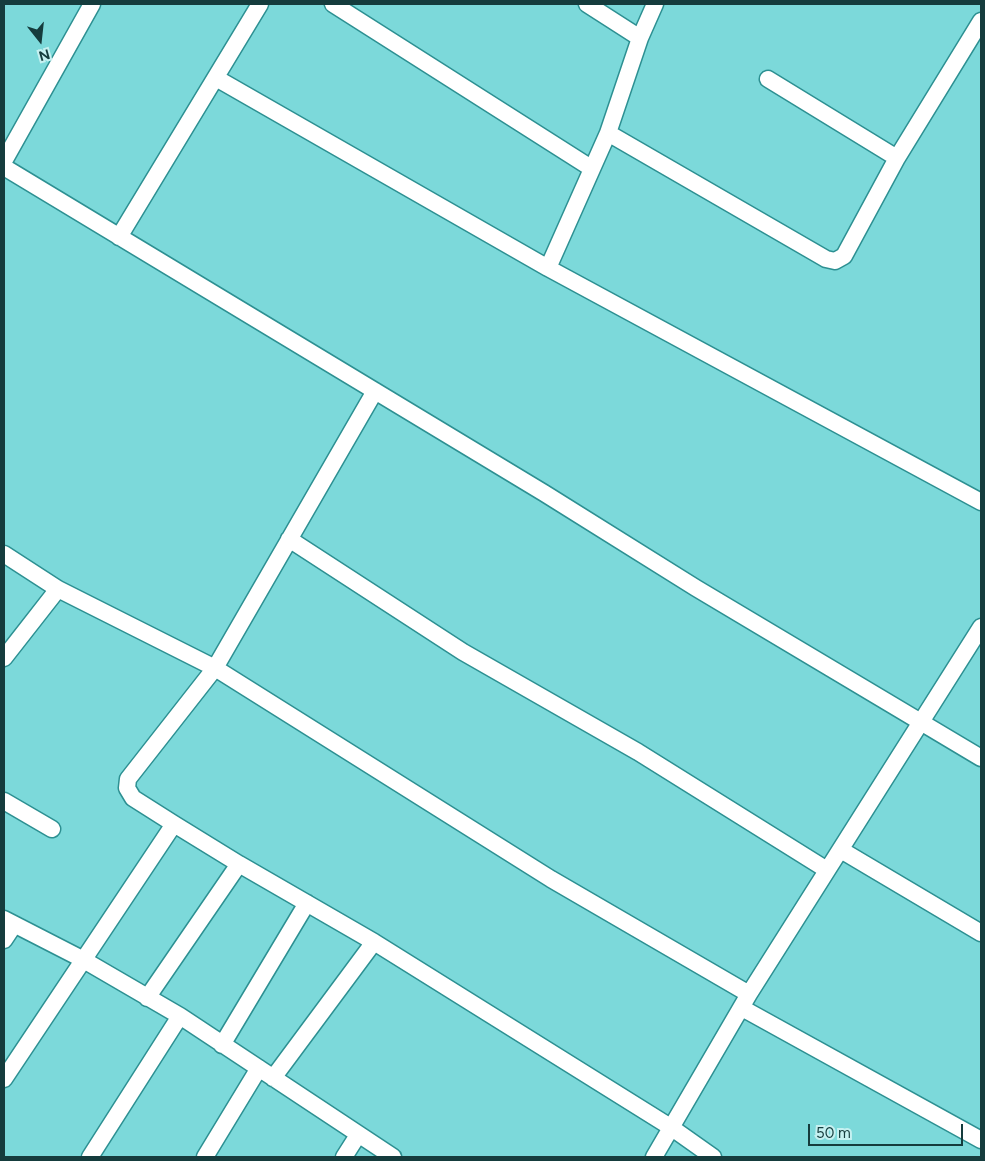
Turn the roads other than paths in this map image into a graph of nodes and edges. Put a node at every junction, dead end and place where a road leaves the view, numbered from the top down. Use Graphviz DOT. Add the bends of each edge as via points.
graph roads {
  1 [pos="92,4"];
  2 [pos="260,4"];
  3 [pos="333,4"];
  4 [pos="587,4"];
  5 [pos="655,4"];
  6 [pos="981,21"];
  7 [pos="640,38"];
  8 [pos="216,78"];
  9 [pos="768,79"];
  10 [pos="608,133"];
  11 [pos="897,158"];
  12 [pos="4,161"];
  13 [pos="4,167"];
  14 [pos="591,168"];
  15 [pos="119,237"];
  16 [pos="548,268"];
  17 [pos="375,392"];
  18 [pos="981,502"];
  19 [pos="289,539"];
  20 [pos="4,554"];
  21 [pos="58,589"];
  22 [pos="981,626"];
  23 [pos="4,658"];
  24 [pos="215,668"];
  25 [pos="921,722"];
  26 [pos="981,758"];
  27 [pos="4,801"];
  28 [pos="174,824"];
  29 [pos="52,829"];
  30 [pos="841,850"];
  31 [pos="238,864"];
  32 [pos="827,870"];
  33 [pos="307,903"];
  34 [pos="9,922"];
  35 [pos="981,934"];
  36 [pos="4,940"];
  37 [pos="374,942"];
  38 [pos="82,959"];
  39 [pos="147,998"];
  40 [pos="745,1001"];
  41 [pos="180,1016"];
  42 [pos="222,1045"];
  43 [pos="259,1068"];
  44 [pos="4,1078"];
  45 [pos="274,1078"];
  46 [pos="672,1128"];
  47 [pos="358,1135"];
  48 [pos="981,1140"];
  49 [pos="90,1157"];
  50 [pos="205,1157"];
  51 [pos="344,1157"];
  52 [pos="393,1157"];
  53 [pos="654,1157"];
  54 [pos="713,1157"];
  1 -- 12 [label="street"];
  2 -- 8 [label="street"];
  3 -- 14 [label="street"];
  4 -- 7 [label="street"];
  5 -- 7 [label="street"];
  6 -- 11 [label="street"];
  7 -- 10 [label="street"];
  8 -- 15 [label="street"];
  8 -- 16 [label="street"];
  9 -- 11 [label="street"];
  10 -- 11 [label="street" via="826,259 836,261 844,256"];
  10 -- 14 [label="street"];
  13 -- 15 [label="street"];
  14 -- 16 [label="street"];
  15 -- 17 [label="street"];
  16 -- 18 [label="street"];
  17 -- 19 [label="street"];
  17 -- 25 [label="street"];
  19 -- 24 [label="street"];
  19 -- 32 [label="street" via="463,652 638,752"];
  20 -- 21 [label="street"];
  21 -- 23 [label="street"];
  21 -- 24 [label="street"];
  22 -- 25 [label="street"];
  24 -- 28 [label="street" via="128,779 127,788 133,798"];
  24 -- 40 [label="street"];
  25 -- 26 [label="street"];
  25 -- 30 [label="street"];
  27 -- 29 [label="street"];
  28 -- 31 [label="street"];
  28 -- 38 [label="street"];
  30 -- 32 [label="street"];
  30 -- 35 [label="street"];
  31 -- 33 [label="street"];
  31 -- 39 [label="street"];
  32 -- 40 [label="street"];
  33 -- 37 [label="street"];
  33 -- 42 [label="street"];
  34 -- 36 [label="street"];
  34 -- 38 [label="street"];
  37 -- 45 [label="street"];
  37 -- 46 [label="street"];
  38 -- 39 [label="street"];
  38 -- 44 [label="street"];
  39 -- 41 [label="street"];
  40 -- 46 [label="street"];
  40 -- 48 [label="street"];
  41 -- 42 [label="street"];
  41 -- 49 [label="street"];
  42 -- 43 [label="street"];
  43 -- 45 [label="street"];
  43 -- 50 [label="street"];
  45 -- 47 [label="street"];
  46 -- 53 [label="street"];
  46 -- 54 [label="street"];
  47 -- 51 [label="street"];
  47 -- 52 [label="street"];
}
